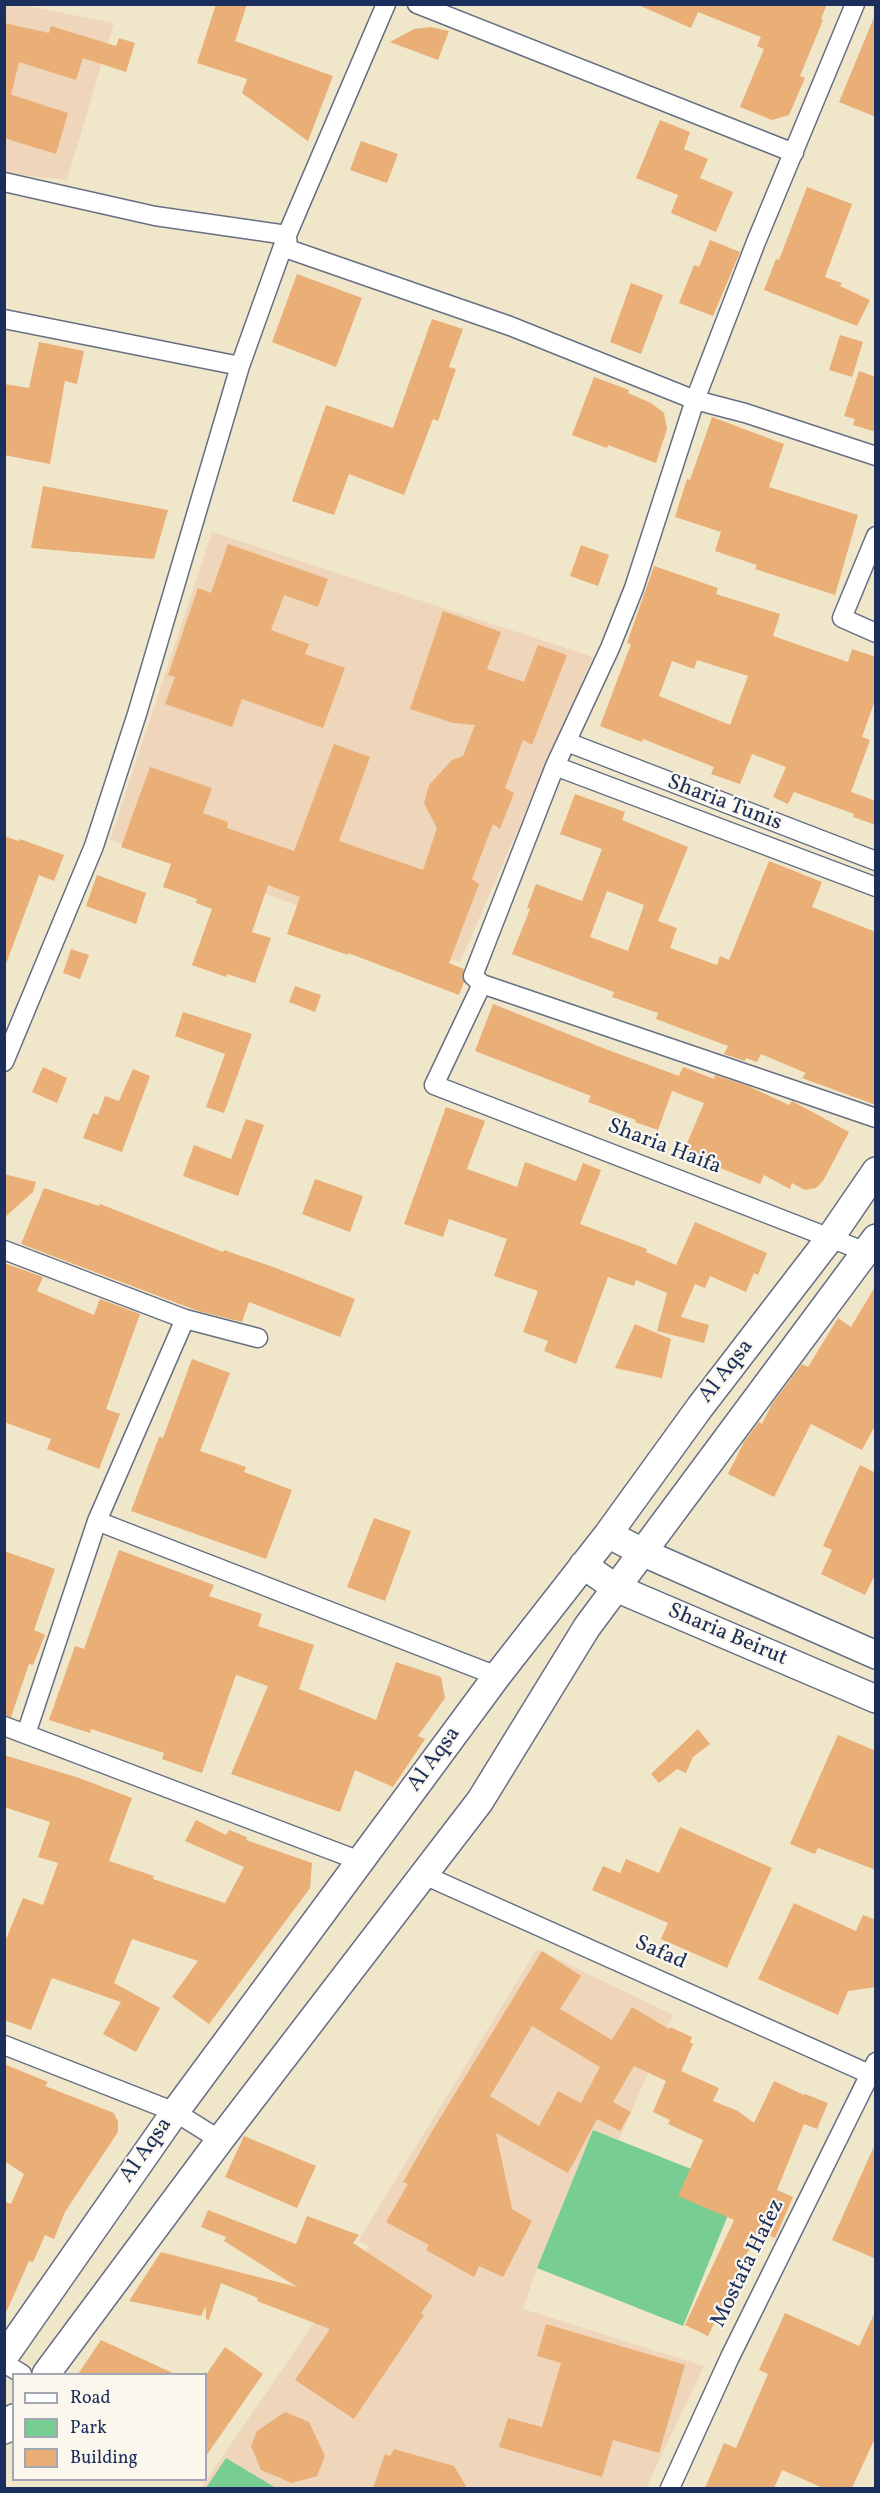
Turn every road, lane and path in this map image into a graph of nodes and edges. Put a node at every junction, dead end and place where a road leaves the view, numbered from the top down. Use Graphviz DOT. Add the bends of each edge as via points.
graph roads {
  1 [pos="386,4"];
  2 [pos="417,4"];
  3 [pos="855,4"];
  4 [pos="794,153"];
  5 [pos="4,182"];
  6 [pos="287,235"];
  7 [pos="4,319"];
  8 [pos="240,366"];
  9 [pos="695,400"];
  10 [pos="876,456"];
  11 [pos="876,536"];
  12 [pos="876,633"];
  13 [pos="567,742"];
  14 [pos="555,766"];
  15 [pos="876,861"];
  16 [pos="876,887"];
  17 [pos="482,984"];
  18 [pos="4,1062"];
  19 [pos="876,1118"];
  20 [pos="876,1171"];
  21 [pos="830,1238"];
  22 [pos="872,1248"];
  23 [pos="4,1250"];
  24 [pos="185,1318"];
  25 [pos="258,1338"];
  26 [pos="97,1521"];
  27 [pos="608,1534"];
  28 [pos="644,1552"];
  29 [pos="583,1565"];
  30 [pos="616,1588"];
  31 [pos="876,1655"];
  32 [pos="497,1676"];
  33 [pos="876,1699"];
  34 [pos="4,1726"];
  35 [pos="26,1734"];
  36 [pos="360,1861"];
  37 [pos="424,1875"];
  38 [pos="4,2045"];
  39 [pos="874,2071"];
  40 [pos="175,2112"];
  41 [pos="220,2140"];
  42 [pos="4,2356"];
  43 [pos="4,2363"];
  44 [pos="20,2373"];
  45 [pos="47,2373"];
  46 [pos="670,2488"];
  1 -- 6 [label="street"];
  2 -- 4 [label="street"];
  3 -- 4 [label="street"];
  4 -- 9 [label="street"];
  5 -- 6 [label="street" via="155,216"];
  6 -- 8 [label="street"];
  6 -- 9 [label="street" via="288,249 510,326"];
  7 -- 8 [label="street"];
  8 -- 18 [label="street" via="94,846"];
  9 -- 10 [label="street" via="745,412"];
  9 -- 13 [label="street" via="634,588"];
  11 -- 12 [label="street" via="842,618"];
  13 -- 14 [label="street"];
  13 -- 15 [label="street, Sharia Tunis"];
  14 -- 16 [label="street, Sharia Tunis"];
  14 -- 17 [label="street" via="473,976"];
  17 -- 19 [label="street"];
  17 -- 21 [label="street, Sharia Haifa" via="434,1085"];
  20 -- 21 [label="main road, Al Aqsa"];
  21 -- 22 [label="street, Sharia Haifa"];
  21 -- 27 [label="main road, Al Aqsa" via="699,1407"];
  22 -- 28 [label="main road, Al Aqsa"];
  23 -- 24 [label="street"];
  24 -- 25 [label="street"];
  24 -- 26 [label="street"];
  26 -- 32 [label="street"];
  26 -- 35 [label="street"];
  27 -- 28 [label="main road, Sharia Beirut"];
  27 -- 29 [label="main road, Al Aqsa"];
  28 -- 30 [label="main road, Al Aqsa"];
  28 -- 31 [label="main road, Sharia Beirut"];
  29 -- 30 [label="main road, Sharia Beirut"];
  29 -- 32 [label="main road, Al Aqsa"];
  30 -- 33 [label="main road, Sharia Beirut"];
  30 -- 37 [label="main road, Al Aqsa" via="587,1627 480,1801"];
  32 -- 36 [label="main road, Al Aqsa"];
  34 -- 35 [label="street"];
  35 -- 36 [label="street"];
  36 -- 40 [label="main road, Al Aqsa"];
  37 -- 39 [label="street, Safad"];
  37 -- 41 [label="main road, Al Aqsa"];
  38 -- 40 [label="street"];
  39 -- 46 [label="street, Mostafa Hafez" via="730,2357"];
  40 -- 41 [label="street"];
  40 -- 42 [label="main road, Al Aqsa"];
  41 -- 45 [label="main road, Al Aqsa"];
  43 -- 44 [label="street"];
}
